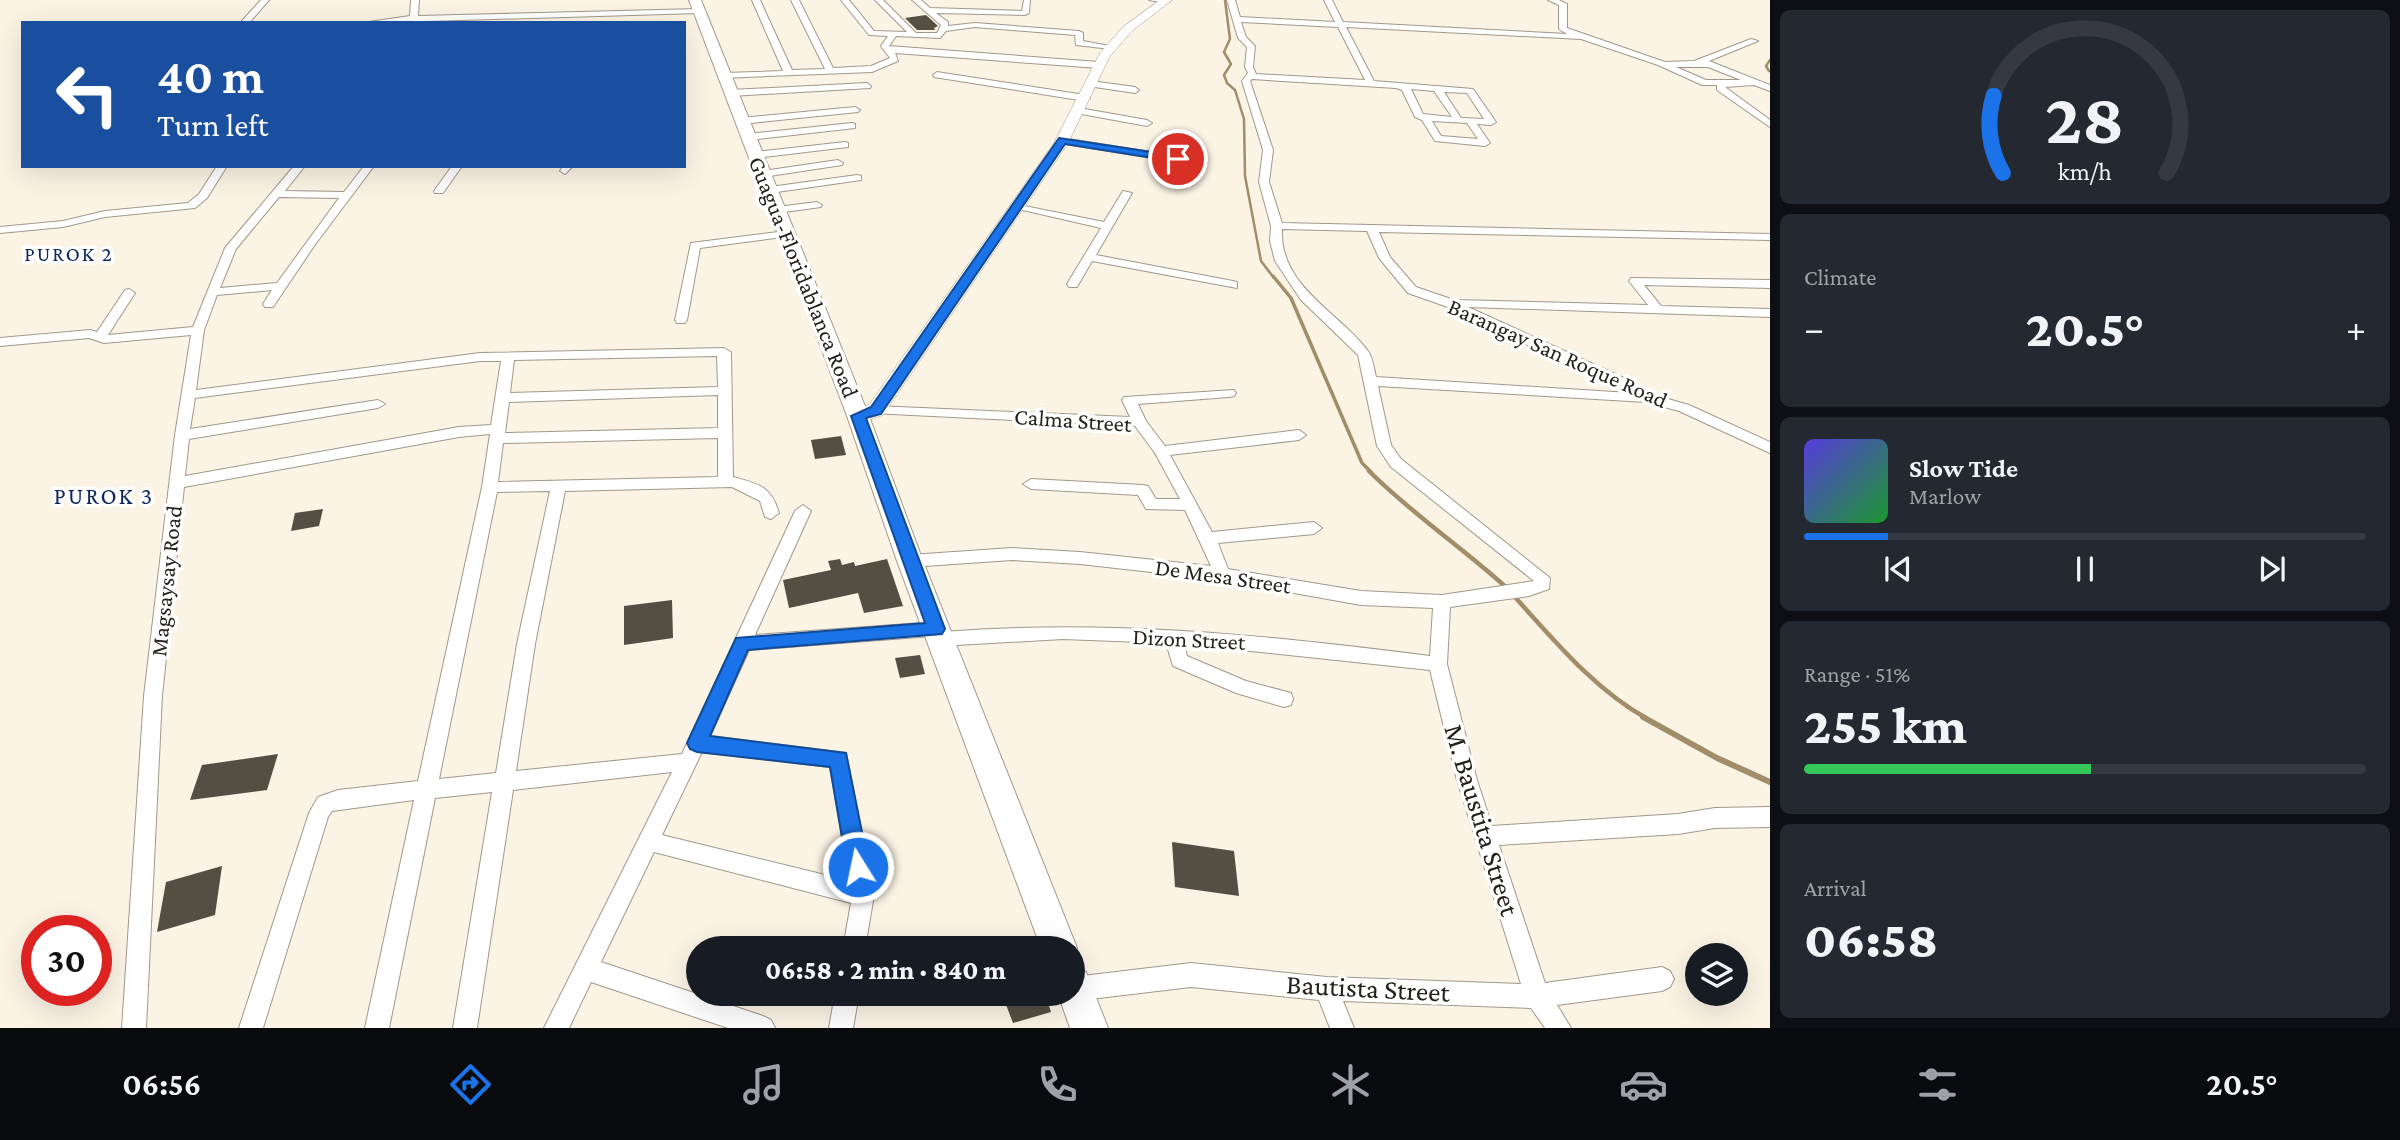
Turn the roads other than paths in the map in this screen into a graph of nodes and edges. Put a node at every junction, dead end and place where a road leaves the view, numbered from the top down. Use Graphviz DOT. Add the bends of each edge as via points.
graph roads {
  1 [pos="265,0"];
  2 [pos="415,0"];
  3 [pos="756,0"];
  4 [pos="795,0"];
  5 [pos="845,0"];
  6 [pos="879,0"];
  7 [pos="916,0"];
  8 [pos="925,0"];
  9 [pos="1153,0"];
  10 [pos="1166,0"];
  11 [pos="1231,0"];
  12 [pos="1328,0"];
  13 [pos="1552,0"];
  14 [pos="613,2"];
  15 [pos="500,3"];
  16 [pos="1027,3"];
  17 [pos="697,6"];
  18 [pos="535,8"];
  19 [pos="929,10"];
  20 [pos="595,13"];
  21 [pos="609,17"];
  22 [pos="494,19"];
  23 [pos="578,19"];
  24 [pos="1238,19"];
  25 [pos="526,20"];
  26 [pos="246,21"];
  27 [pos="414,21"];
  28 [pos="1341,24"];
  29 [pos="943,29"];
  30 [pos="894,34"];
  31 [pos="914,35"];
  32 [pos="1578,37"];
  33 [pos="1754,41"];
  34 [pos="1111,47"];
  35 [pos="889,50"];
  36 [pos="936,53"];
  37 [pos="1661,62"];
  38 [pos="1695,64"];
  39 [pos="1099,65"];
  40 [pos="853,70"];
  41 [pos="831,72"];
  42 [pos="789,74"];
  43 [pos="1251,76"];
  44 [pos="1754,82"];
  45 [pos="1371,83"];
  46 [pos="1722,83"];
  47 [pos="1091,84"];
  48 [pos="1397,85"];
  49 [pos="1436,87"];
  50 [pos="1770,88"];
  51 [pos="1135,90"];
  52 [pos="1085,98"];
  53 [pos="834,104"];
  54 [pos="855,110"];
  55 [pos="1079,111"];
  56 [pos="1426,118"];
  57 [pos="1451,120"];
  58 [pos="1470,121"];
  59 [pos="1147,122"];
  60 [pos="1770,124"];
  61 [pos="852,126"];
  62 [pos="750,141"];
  63 [pos="1062,141"];
  64 [pos="1460,141"];
  65 [pos="845,145"];
  66 [pos="838,163"];
  67 [pos="1202,163"];
  68 [pos="221,168"];
  69 [pos="298,168"];
  70 [pos="368,168"];
  71 [pos="456,168"];
  72 [pos="856,178"];
  73 [pos="439,191"];
  74 [pos="1126,193"];
  75 [pos="278,194"];
  76 [pos="348,195"];
  77 [pos="817,205"];
  78 [pos="1016,207"];
  79 [pos="1107,226"];
  80 [pos="1277,226"];
  81 [pos="1372,229"];
  82 [pos="0,230"];
  83 [pos="786,233"];
  84 [pos="1770,237"];
  85 [pos="1088,257"];
  86 [pos="1073,284"];
  87 [pos="1233,285"];
  88 [pos="1770,285"];
  89 [pos="279,286"];
  90 [pos="212,292"];
  91 [pos="129,293"];
  92 [pos="1448,303"];
  93 [pos="270,304"];
  94 [pos="1658,310"];
  95 [pos="1770,313"];
  96 [pos="681,320"];
  97 [pos="198,330"];
  98 [pos="100,337"];
  99 [pos="0,341"];
  100 [pos="508,357"];
  101 [pos="1369,381"];
  102 [pos="724,391"];
  103 [pos="1229,393"];
  104 [pos="187,395"];
  105 [pos="502,398"];
  106 [pos="1649,398"];
  107 [pos="378,404"];
  108 [pos="867,413"];
  109 [pos="1139,422"];
  110 [pos="725,433"];
  111 [pos="498,434"];
  112 [pos="182,435"];
  113 [pos="1299,435"];
  114 [pos="1770,448"];
  115 [pos="1161,451"];
  116 [pos="726,482"];
  117 [pos="177,483"];
  118 [pos="559,484"];
  119 [pos="1031,484"];
  120 [pos="490,487"];
  121 [pos="1189,504"];
  122 [pos="803,511"];
  123 [pos="771,513"];
  124 [pos="1314,528"];
  125 [pos="1207,538"];
  126 [pos="910,561"];
  127 [pos="1222,574"];
  128 [pos="1442,603"];
  129 [pos="938,634"];
  130 [pos="1173,638"];
  131 [pos="742,643"];
  132 [pos="1438,664"];
  133 [pos="1284,699"];
  134 [pos="692,752"];
  135 [pos="506,783"];
  136 [pos="426,790"];
  137 [pos="1770,817"];
  138 [pos="1485,836"];
  139 [pos="648,841"];
  140 [pos="863,895"];
  141 [pos="856,936"];
  142 [pos="1054,936"];
  143 [pos="585,968"];
  144 [pos="1662,979"];
  145 [pos="1085,986"];
  146 [pos="1327,989"];
  147 [pos="1537,996"];
  148 [pos="845,1006"];
  149 [pos="1081,1006"];
  150 [pos="134,1028"];
  151 [pos="251,1028"];
  152 [pos="377,1028"];
  153 [pos="465,1028"];
  154 [pos="556,1028"];
  155 [pos="763,1028"];
  156 [pos="841,1028"];
  157 [pos="1089,1028"];
  158 [pos="1342,1028"];
  159 [pos="1559,1028"];
  1 -- 26 [label="street"];
  2 -- 27 [label="street"];
  3 -- 42 [label="street"];
  4 -- 41 [label="street"];
  5 -- 30 [label="street" via="872,33"];
  6 -- 31 [label="street"];
  7 -- 19 [label="street"];
  8 -- 16 [label="street"];
  9 -- 10 [label="street"];
  10 -- 34 [label="street"];
  11 -- 24 [label="street"];
  12 -- 28 [label="street"];
  13 -- 32 [label="street" via="1563,4 1563,29"];
  14 -- 21 [label="street"];
  15 -- 22 [label="street"];
  16 -- 19 [label="street" via="1025,13"];
  17 -- 21 [label="street"];
  17 -- 62 [label="main road, Guagua-Floridablanca Road"];
  18 -- 20 [label="street" via="594,6"];
  19 -- 29 [label="street" via="945,24"];
  20 -- 21 [label="street"];
  20 -- 23 [label="street"];
  22 -- 25 [label="street"];
  22 -- 27 [label="street"];
  23 -- 25 [label="street"];
  24 -- 28 [label="street"];
  24 -- 43 [label="street" via="1242,38 1251,46"];
  28 -- 32 [label="street"];
  28 -- 45 [label="street"];
  29 -- 31 [label="street" via="940,36"];
  29 -- 34 [label="street" via="975,25 1058,31 1079,43"];
  30 -- 31 [label="street"];
  30 -- 35 [label="street" via="886,46"];
  32 -- 37 [label="street"];
  33 -- 38 [label="street"];
  34 -- 39 [label="street"];
  35 -- 36 [label="street"];
  35 -- 40 [label="street" via="893,61"];
  36 -- 39 [label="street"];
  36 -- 52 [label="street" via="937,80"];
  37 -- 38 [label="street"];
  37 -- 46 [label="street" via="1705,83"];
  38 -- 44 [label="street" via="1709,64"];
  39 -- 47 [label="street"];
  40 -- 41 [label="street"];
  40 -- 62 [label="street" via="866,86"];
  41 -- 42 [label="street"];
  42 -- 62 [label="street"];
  43 -- 45 [label="street"];
  43 -- 80 [label="street" via="1246,80 1268,150 1264,182"];
  44 -- 46 [label="street"];
  44 -- 50 [label="street"];
  45 -- 48 [label="street"];
  46 -- 60 [label="street" via="1720,88 1739,97"];
  47 -- 51 [label="street"];
  47 -- 52 [label="street"];
  48 -- 49 [label="street"];
  48 -- 56 [label="street" via="1406,88 1420,117"];
  49 -- 57 [label="street" via="1457,118"];
  49 -- 58 [label="street" via="1472,92 1492,122"];
  52 -- 55 [label="street"];
  53 -- 62 [label="street"];
  54 -- 62 [label="street"];
  55 -- 59 [label="street"];
  55 -- 63 [label="street"];
  56 -- 57 [label="street"];
  56 -- 64 [label="street" via="1438,139"];
  57 -- 58 [label="street"];
  57 -- 64 [label="street"];
  58 -- 64 [label="street" via="1485,143"];
  61 -- 62 [label="street"];
  62 -- 65 [label="street"];
  62 -- 66 [label="street"];
  62 -- 72 [label="street"];
  62 -- 77 [label="street"];
  62 -- 83 [label="main road, Guagua-Floridablanca Road"];
  63 -- 67 [label="street"];
  63 -- 78 [label="street"];
  68 -- 82 [label="street" via="191,206"];
  69 -- 75 [label="street, Magsaysay Road"];
  70 -- 76 [label="street"];
  71 -- 73 [label="street"];
  74 -- 79 [label="street"];
  75 -- 76 [label="street"];
  75 -- 90 [label="street, Magsaysay Road" via="231,248"];
  76 -- 89 [label="street"];
  78 -- 79 [label="street"];
  78 -- 108 [label="street"];
  79 -- 85 [label="street"];
  80 -- 81 [label="street"];
  80 -- 101 [label="street" via="1280,261 1305,297 1364,354"];
  81 -- 84 [label="street"];
  81 -- 92 [label="street, Barangay San Roque Road" via="1385,258 1412,289"];
  83 -- 96 [label="street" via="695,244"];
  83 -- 108 [label="main road, Guagua-Floridablanca Road"];
  85 -- 86 [label="street"];
  85 -- 87 [label="street"];
  88 -- 94 [label="street" via="1634,281"];
  89 -- 90 [label="street"];
  89 -- 93 [label="street"];
  90 -- 97 [label="street, Magsaysay Road"];
  91 -- 98 [label="street"];
  92 -- 94 [label="street"];
  92 -- 106 [label="street, Barangay San Roque Road"];
  94 -- 95 [label="street"];
  97 -- 98 [label="street"];
  97 -- 104 [label="street, Magsaysay Road"];
  98 -- 99 [label="street"];
  100 -- 102 [label="street" via="724,352"];
  100 -- 104 [label="street"];
  100 -- 105 [label="street"];
  101 -- 106 [label="street"];
  101 -- 128 [label="street, De Mesa Street" via="1384,446 1396,463 1542,578 1543,584 1528,590"];
  102 -- 105 [label="street"];
  102 -- 110 [label="street"];
  103 -- 109 [label="street" via="1129,400"];
  104 -- 112 [label="street, Magsaysay Road"];
  105 -- 111 [label="street"];
  106 -- 114 [label="street, Barangay San Roque Road" via="1684,408"];
  107 -- 112 [label="street"];
  108 -- 109 [label="street, Calma Street"];
  108 -- 126 [label="main road, Guagua-Floridablanca Road"];
  109 -- 115 [label="street, Calma Street"];
  110 -- 111 [label="street"];
  110 -- 116 [label="street"];
  111 -- 117 [label="street" via="459,432"];
  111 -- 120 [label="street"];
  112 -- 117 [label="street, Magsaysay Road"];
  113 -- 115 [label="street"];
  115 -- 121 [label="street, Calma Street"];
  116 -- 118 [label="street"];
  116 -- 123 [label="street" via="767,498"];
  117 -- 150 [label="street, Magsaysay Road" via="153,696"];
  118 -- 120 [label="street"];
  118 -- 135 [label="street" via="526,644"];
  119 -- 121 [label="street" via="1143,490 1152,505"];
  120 -- 136 [label="street"];
  121 -- 125 [label="street, Calma Street"];
  122 -- 131 [label="street"];
  124 -- 125 [label="street"];
  125 -- 127 [label="street, Calma Street"];
  126 -- 127 [label="street, De Mesa Street" via="1012,554"];
  126 -- 129 [label="main road, Guagua-Floridablanca Road"];
  127 -- 128 [label="street, De Mesa Street" via="1361,598"];
  128 -- 132 [label="street, M. Baustita Street"];
  129 -- 130 [label="street, Dizon Street"];
  129 -- 131 [label="street, Dizon Street"];
  129 -- 142 [label="main road, Guagua-Floridablanca Road"];
  130 -- 132 [label="street, Dizon Street" via="1284,644"];
  130 -- 133 [label="street" via="1179,661 1243,688"];
  131 -- 134 [label="street"];
  132 -- 138 [label="street, M. Baustita Street" via="1466,780"];
  134 -- 135 [label="street"];
  134 -- 139 [label="street"];
  134 -- 140 [label="street" via="839,759"];
  135 -- 136 [label="street"];
  135 -- 153 [label="street"];
  136 -- 151 [label="street" via="338,799 318,813"];
  136 -- 152 [label="street"];
  137 -- 138 [label="street"];
  138 -- 147 [label="street, M. Baustita Street"];
  139 -- 140 [label="street"];
  139 -- 143 [label="street"];
  140 -- 141 [label="street"];
  143 -- 154 [label="street"];
  143 -- 155 [label="street"];
  144 -- 147 [label="street, Bautista Street"];
  145 -- 146 [label="street, Bautista Street" via="1191,975"];
  146 -- 147 [label="street, Bautista Street"];
  146 -- 158 [label="street"];
  147 -- 159 [label="street, M. Baustita Street"];
  148 -- 156 [label="street"];
  149 -- 157 [label="main road"];
}
